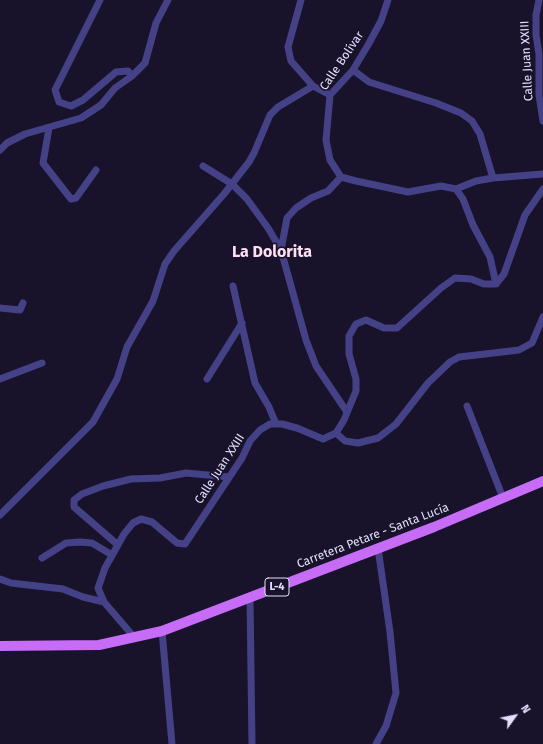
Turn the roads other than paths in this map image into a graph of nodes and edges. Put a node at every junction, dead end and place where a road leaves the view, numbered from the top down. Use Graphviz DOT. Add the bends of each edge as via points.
graph roads {
  1 [pos="100,0"];
  2 [pos="168,0"];
  3 [pos="301,0"];
  4 [pos="388,0"];
  5 [pos="539,0"];
  6 [pos="353,70"];
  7 [pos="132,76"];
  8 [pos="313,86"];
  9 [pos="330,95"];
  10 [pos="543,121"];
  11 [pos="49,128"];
  12 [pos="0,150"];
  13 [pos="203,166"];
  14 [pos="96,170"];
  15 [pos="543,174"];
  16 [pos="341,177"];
  17 [pos="493,178"];
  18 [pos="232,184"];
  19 [pos="456,189"];
  20 [pos="543,189"];
  21 [pos="281,250"];
  22 [pos="496,284"];
  23 [pos="233,286"];
  24 [pos="23,303"];
  25 [pos="0,308"];
  26 [pos="543,317"];
  27 [pos="242,323"];
  28 [pos="42,363"];
  29 [pos="0,379"];
  30 [pos="207,379"];
  31 [pos="467,406"];
  32 [pos="347,412"];
  33 [pos="276,424"];
  34 [pos="336,433"];
  35 [pos="229,477"];
  36 [pos="543,481"];
  37 [pos="503,498"];
  38 [pos="0,515"];
  39 [pos="118,545"];
  40 [pos="378,548"];
  41 [pos="112,554"];
  42 [pos="42,558"];
  43 [pos="0,579"];
  44 [pos="250,597"];
  45 [pos="104,602"];
  46 [pos="162,631"];
  47 [pos="134,637"];
  48 [pos="0,646"];
  49 [pos="172,744"];
  50 [pos="252,744"];
  51 [pos="376,744"];
  1 -- 7 [label="street" via="55,90 59,102 71,106 77,103 116,72 128,70"];
  2 -- 7 [label="street" via="156,23 145,63"];
  3 -- 8 [label="street" via="288,47 291,61"];
  4 -- 6 [label="street, Calle Bolívar" via="381,21"];
  5 -- 10 [label="street, Calle Juan XXIII" via="536,35"];
  6 -- 9 [label="street, Calle Bolívar"];
  6 -- 17 [label="street" via="369,82 436,103 461,113 472,121 480,134"];
  7 -- 11 [label="street" via="115,88 101,105 81,118"];
  8 -- 9 [label="street"];
  8 -- 18 [label="street" via="278,107 270,115 254,153"];
  9 -- 16 [label="street, Calle Bolívar" via="326,140 330,160"];
  11 -- 12 [label="street" via="25,134"];
  11 -- 14 [label="street" via="43,163 71,199 76,198"];
  13 -- 18 [label="street"];
  15 -- 17 [label="street"];
  16 -- 19 [label="street" via="408,192 441,186"];
  16 -- 21 [label="street" via="328,191 301,204 287,218"];
  17 -- 19 [label="street"];
  18 -- 21 [label="street" via="247,199"];
  18 -- 38 [label="street" via="165,264 153,301 127,347 117,379 93,422"];
  19 -- 22 [label="street" via="490,257"];
  20 -- 22 [label="street" via="525,215 504,274"];
  21 -- 32 [label="street" via="306,340 316,366"];
  22 -- 32 [label="street" via="455,278 397,328 384,328 366,320 356,324 349,336 349,354 356,379 356,390"];
  23 -- 27 [label="street"];
  24 -- 25 [label="street" via="20,310"];
  26 -- 34 [label="street" via="532,343 519,350 459,357 450,362 428,383 396,424 378,438 358,444 345,441"];
  27 -- 30 [label="street"];
  27 -- 33 [label="street" via="255,383"];
  28 -- 29 [label="street"];
  31 -- 37 [label="street"];
  32 -- 34 [label="street"];
  33 -- 34 [label="street" via="297,428 323,439"];
  33 -- 35 [label="street, Calle Juan XXIII" via="270,424 260,430 250,441"];
  35 -- 39 [label="street, Calle Juan XXIII" via="185,544 177,543 152,522 142,519 133,523"];
  35 -- 39 [label="street" via="186,473 160,478 131,479 103,486 74,500 74,507"];
  36 -- 37 [label="main road, Carretera Petare - Santa Lucía / L-4"];
  37 -- 40 [label="main road, Carretera Petare - Santa Lucía / L-4"];
  39 -- 41 [label="street, Calle Juan XXIII"];
  40 -- 44 [label="main road, Carretera Petare - Santa Lucía / L-4"];
  40 -- 51 [label="street" via="396,693 386,726"];
  41 -- 42 [label="street" via="92,543 80,542 66,543"];
  41 -- 45 [label="street, Calle Juan XXIII" via="98,588"];
  43 -- 45 [label="street" via="11,583 63,589"];
  44 -- 46 [label="main road, Carretera Petare - Santa Lucía / L-4"];
  44 -- 50 [label="street"];
  45 -- 47 [label="street, Calle Juan XXIII"];
  46 -- 47 [label="main road, Carretera Petare - Santa Lucía / L-4"];
  46 -- 49 [label="street"];
  47 -- 48 [label="main road, Carretera Petare - Santa Lucía / L-4" via="100,645"];
}
